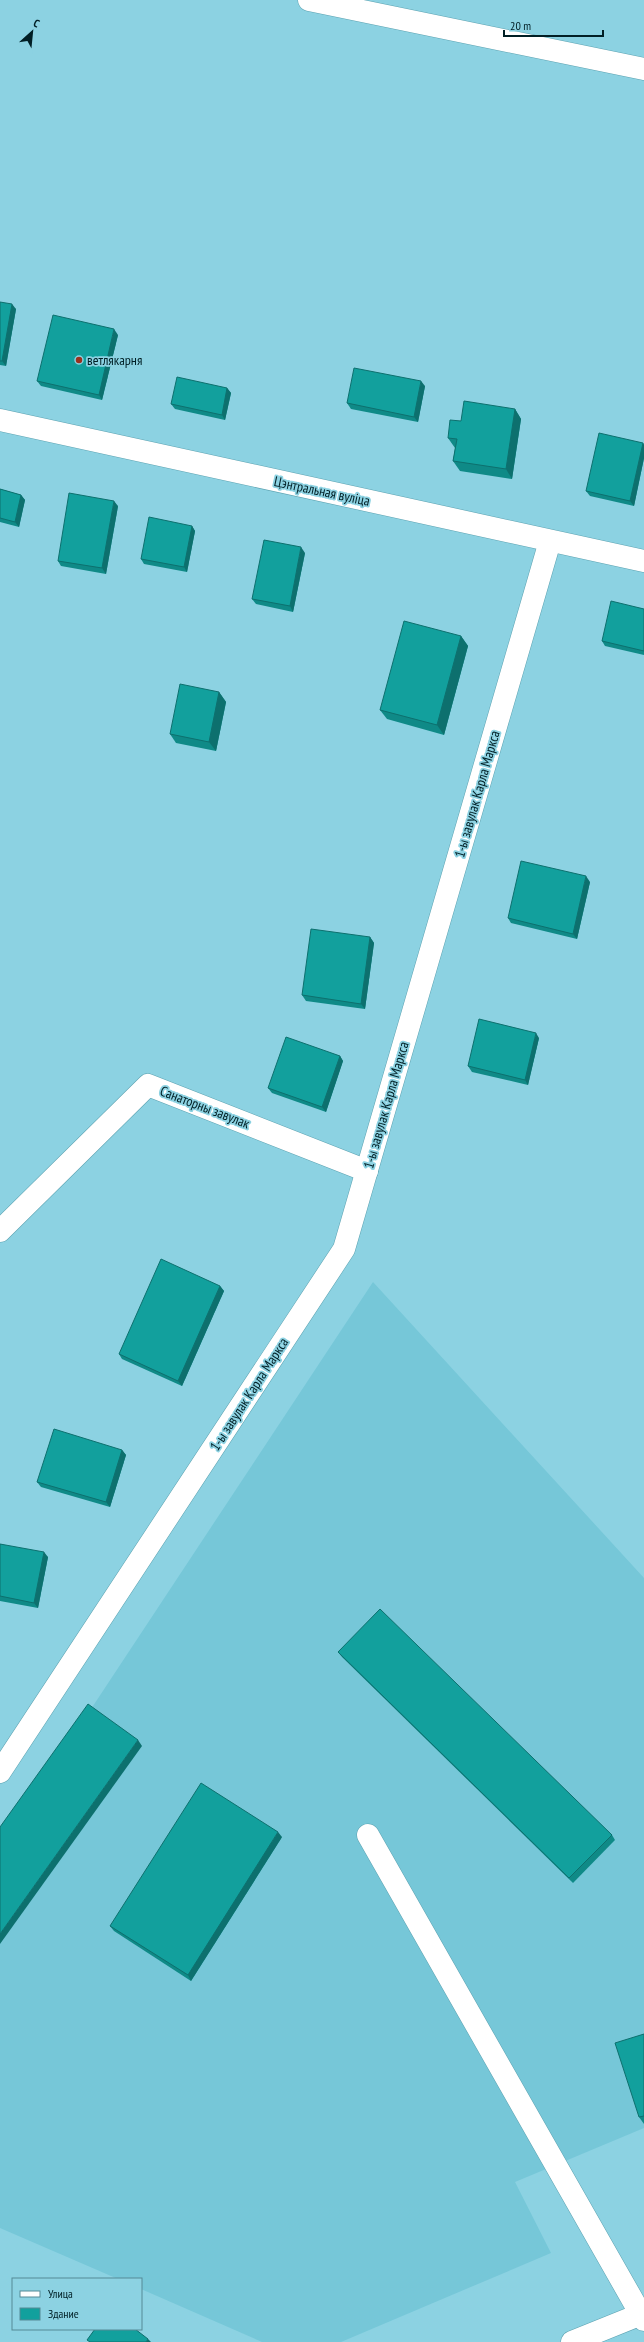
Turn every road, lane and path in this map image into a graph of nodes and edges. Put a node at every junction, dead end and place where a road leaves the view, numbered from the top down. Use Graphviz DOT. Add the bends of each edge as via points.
graph roads {
  1 [pos="309,0"];
  2 [pos="644,69"];
  3 [pos="0,420"];
  4 [pos="550,541"];
  5 [pos="644,561"];
  6 [pos="367,1170"];
  7 [pos="0,1231"];
  8 [pos="0,1772"];
  9 [pos="368,1835"];
  10 [pos="643,2316"];
  11 [pos="572,2342"];
  1 -- 2 [label="street"];
  3 -- 4 [label="street, Цэнтральная вуліца"];
  4 -- 5 [label="street, Цэнтральная вуліца"];
  4 -- 6 [label="street, 1-ы завулак Карла Маркса"];
  6 -- 7 [label="street, Санаторны завулак" via="148,1085"];
  6 -- 8 [label="street, 1-ы завулак Карла Маркса" via="344,1249"];
  9 -- 10 [label="street"];
  10 -- 11 [label="street"];
}
